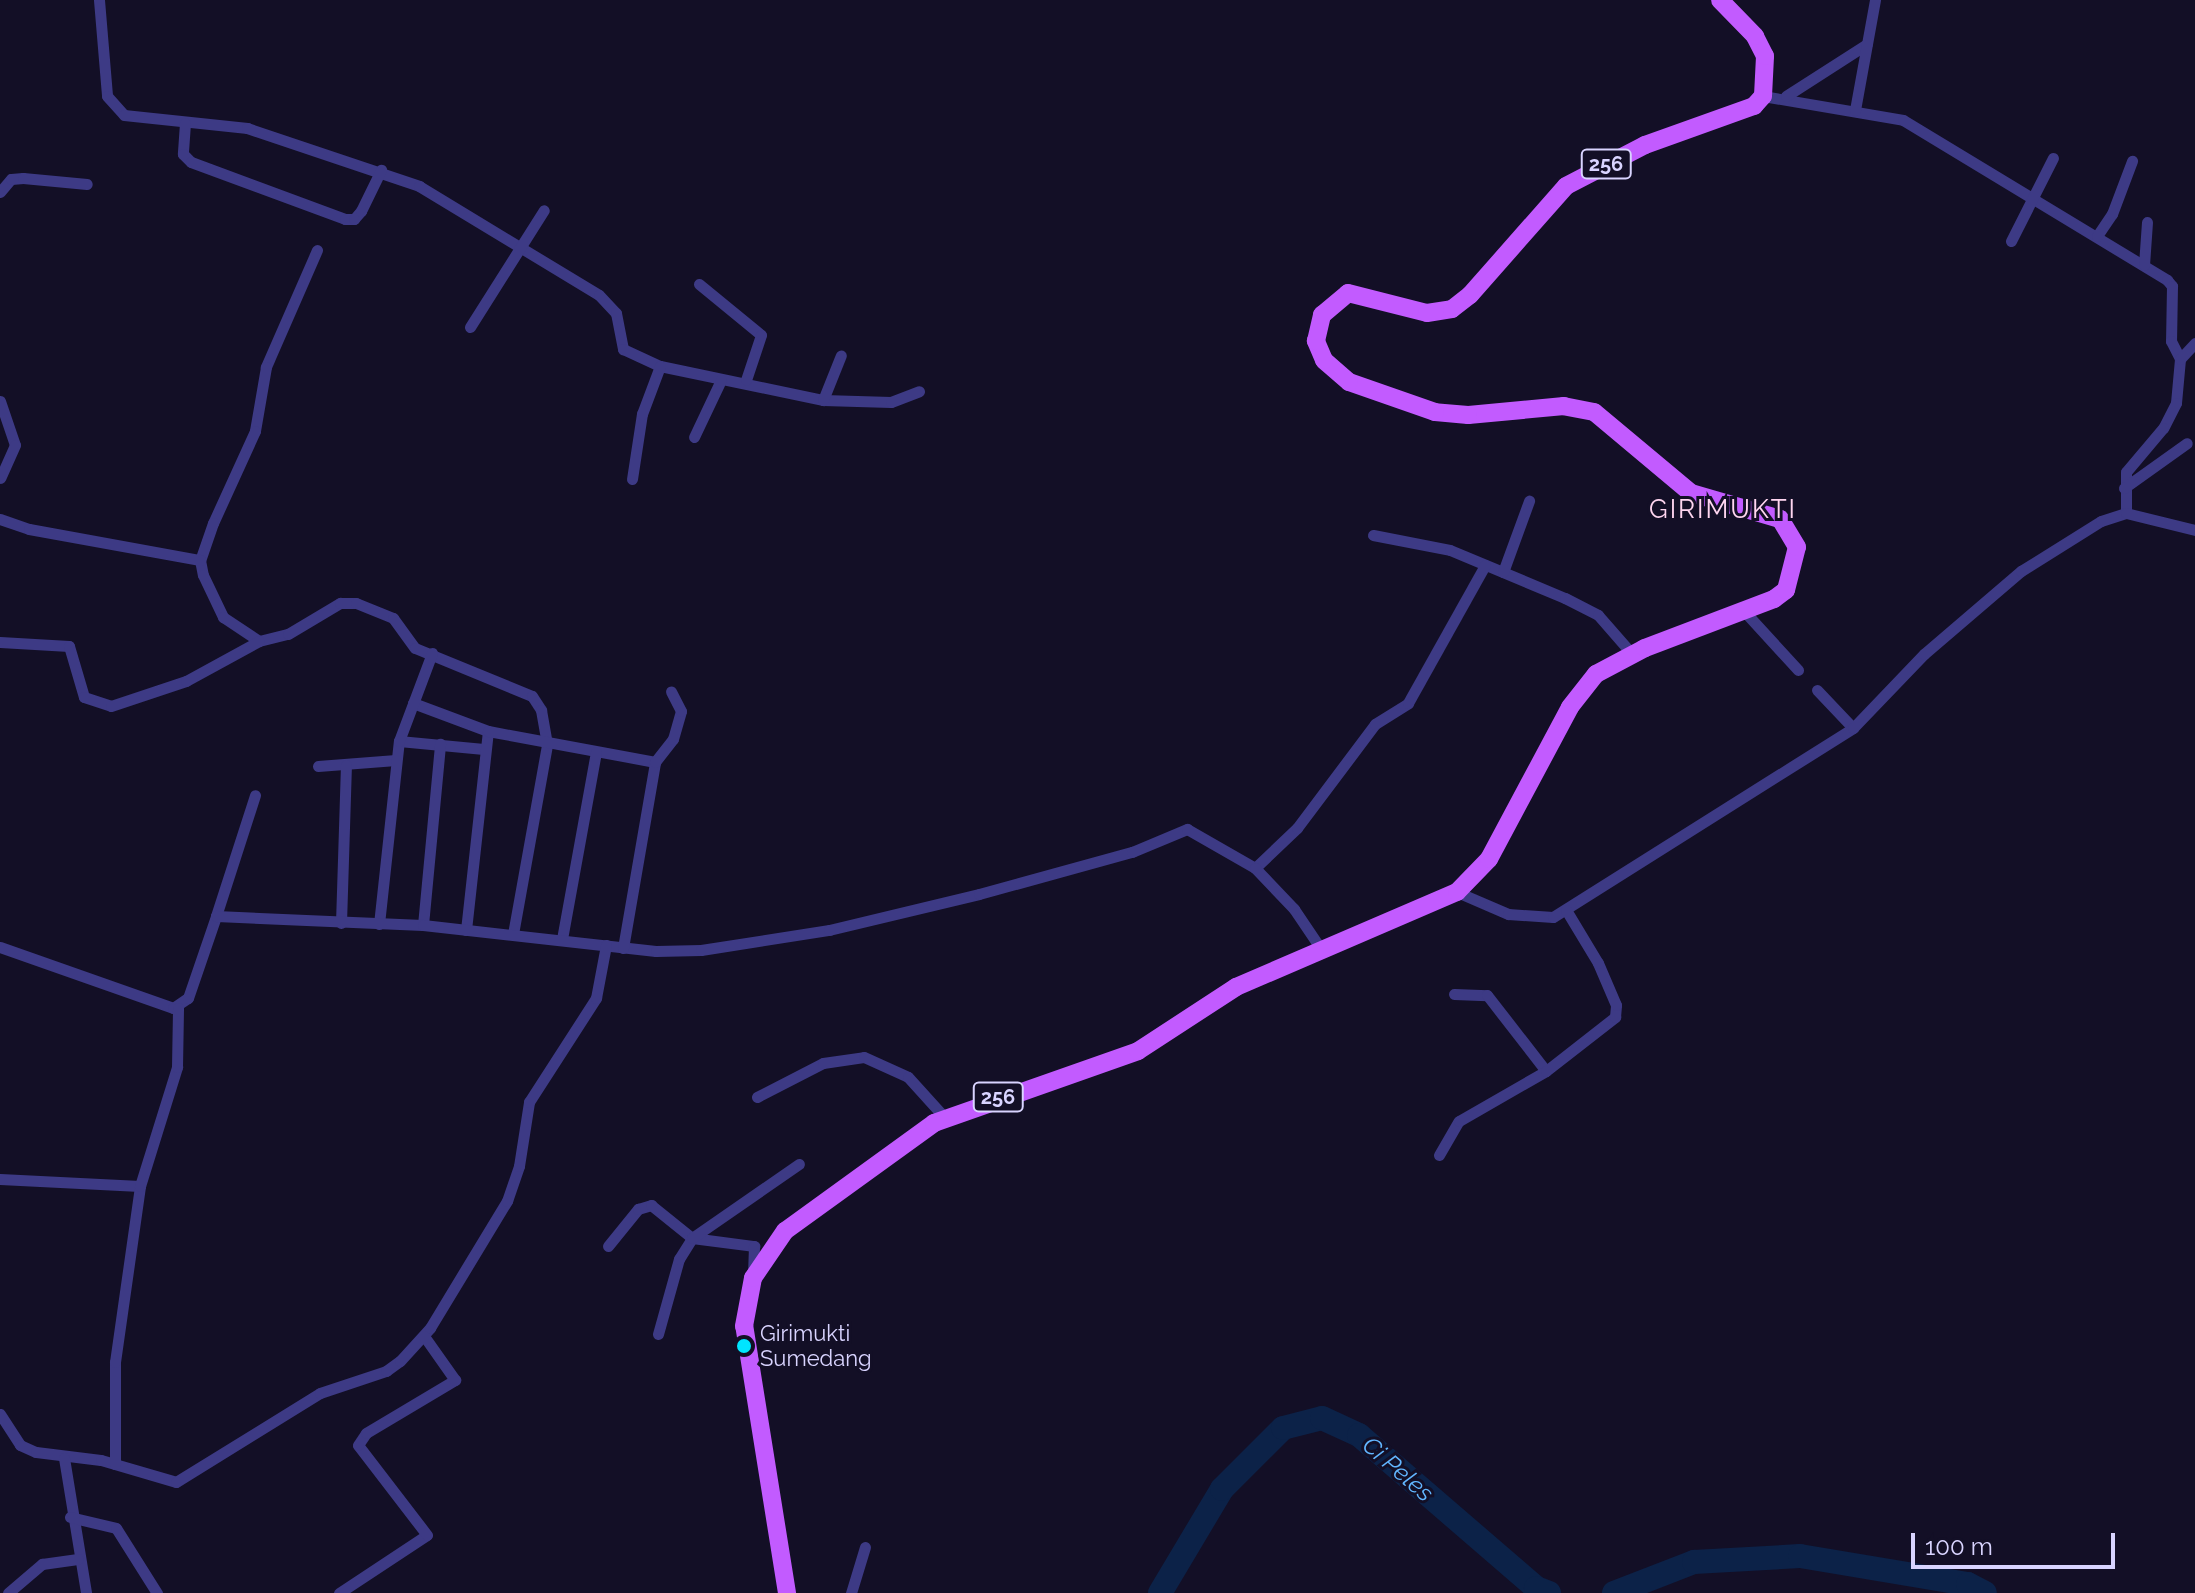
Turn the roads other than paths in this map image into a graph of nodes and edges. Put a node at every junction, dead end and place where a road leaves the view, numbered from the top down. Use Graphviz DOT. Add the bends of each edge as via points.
graph roads {
  1 [pos="99,0"];
  2 [pos="1720,0"];
  3 [pos="1875,0"];
  4 [pos="1867,44"];
  5 [pos="1763,96"];
  6 [pos="1786,96"];
  7 [pos="1855,110"];
  8 [pos="185,123"];
  9 [pos="2053,158"];
  10 [pos="2132,161"];
  11 [pos="381,170"];
  12 [pos="87,184"];
  13 [pos="0,192"];
  14 [pos="2034,197"];
  15 [pos="544,210"];
  16 [pos="2147,222"];
  17 [pos="2097,236"];
  18 [pos="2011,241"];
  19 [pos="520,245"];
  20 [pos="317,250"];
  21 [pos="2144,265"];
  22 [pos="699,284"];
  23 [pos="470,327"];
  24 [pos="2195,343"];
  25 [pos="841,355"];
  26 [pos="2180,359"];
  27 [pos="660,366"];
  28 [pos="721,380"];
  29 [pos="746,380"];
  30 [pos="919,391"];
  31 [pos="823,400"];
  32 [pos="0,401"];
  33 [pos="694,437"];
  34 [pos="2187,443"];
  35 [pos="0,478"];
  36 [pos="632,479"];
  37 [pos="2124,488"];
  38 [pos="1529,501"];
  39 [pos="2126,513"];
  40 [pos="0,519"];
  41 [pos="2195,530"];
  42 [pos="1373,535"];
  43 [pos="200,560"];
  44 [pos="1485,565"];
  45 [pos="1503,572"];
  46 [pos="1744,611"];
  47 [pos="259,641"];
  48 [pos="0,642"];
  49 [pos="432,653"];
  50 [pos="1632,654"];
  51 [pos="1798,670"];
  52 [pos="1817,690"];
  53 [pos="671,691"];
  54 [pos="413,703"];
  55 [pos="1853,728"];
  56 [pos="488,731"];
  57 [pos="399,741"];
  58 [pos="440,744"];
  59 [pos="547,745"];
  60 [pos="484,749"];
  61 [pos="596,752"];
  62 [pos="396,760"];
  63 [pos="655,762"];
  64 [pos="346,765"];
  65 [pos="318,766"];
  66 [pos="255,795"];
  67 [pos="1255,868"];
  68 [pos="1457,892"];
  69 [pos="1566,910"];
  70 [pos="216,916"];
  71 [pos="341,923"];
  72 [pos="379,924"];
  73 [pos="423,925"];
  74 [pos="466,930"];
  75 [pos="513,934"];
  76 [pos="562,939"];
  77 [pos="606,945"];
  78 [pos="0,947"];
  79 [pos="623,948"];
  80 [pos="1321,949"];
  81 [pos="1454,994"];
  82 [pos="178,1008"];
  83 [pos="1546,1071"];
  84 [pos="757,1097"];
  85 [pos="945,1118"];
  86 [pos="1439,1155"];
  87 [pos="799,1164"];
  88 [pos="0,1179"];
  89 [pos="140,1186"];
  90 [pos="692,1238"];
  91 [pos="608,1246"];
  92 [pos="753,1278"];
  93 [pos="658,1334"];
  94 [pos="424,1336"];
  95 [pos="0,1414"];
  96 [pos="64,1458"];
  97 [pos="115,1464"];
  98 [pos="70,1517"];
  99 [pos="865,1547"];
  100 [pos="78,1559"];
  101 [pos="8,1593"];
  102 [pos="86,1593"];
  103 [pos="157,1593"];
  104 [pos="339,1593"];
  105 [pos="787,1593"];
  106 [pos="851,1593"];
  1 -- 8 [label="street" via="111,105 133,118"];
  2 -- 5 [label="main road" via="1761,46 1766,68"];
  3 -- 4 [label="street"];
  4 -- 6 [label="street"];
  4 -- 7 [label="street"];
  5 -- 6 [label="street"];
  5 -- 46 [label="main road, 256" via="1754,106 1645,145 1566,186 1452,309 1427,313 1348,293 1328,308 1316,331 1318,350 1335,372 1386,398 1468,415 1579,408 1616,427 1691,493 1780,519 1797,547 1788,585 1778,597"];
  6 -- 7 [label="street"];
  7 -- 14 [label="street" via="1903,120"];
  8 -- 11 [label="street" via="258,130"];
  8 -- 11 [label="street" via="183,154 191,162 345,219 354,219 361,211"];
  9 -- 14 [label="street"];
  10 -- 17 [label="street" via="2112,214"];
  11 -- 19 [label="street" via="435,194 480,227"];
  12 -- 13 [label="street" via="11,179"];
  14 -- 17 [label="street"];
  14 -- 18 [label="street"];
  15 -- 19 [label="street"];
  16 -- 21 [label="street"];
  17 -- 21 [label="street"];
  19 -- 23 [label="street"];
  19 -- 27 [label="street" via="599,295 616,313 623,349"];
  20 -- 43 [label="street" via="266,367 246,459"];
  21 -- 26 [label="street" via="2172,286 2171,341"];
  22 -- 29 [label="street" via="761,335"];
  24 -- 26 [label="street"];
  25 -- 31 [label="street"];
  26 -- 37 [label="street" via="2172,414 2131,464"];
  27 -- 28 [label="street"];
  27 -- 36 [label="street" via="642,414"];
  28 -- 29 [label="street"];
  28 -- 33 [label="street"];
  29 -- 31 [label="street"];
  30 -- 31 [label="street" via="891,402"];
  32 -- 35 [label="street" via="15,445"];
  34 -- 37 [label="street"];
  37 -- 39 [label="street"];
  38 -- 45 [label="street"];
  39 -- 41 [label="street"];
  39 -- 55 [label="street" via="2109,516 2021,571 1924,654"];
  40 -- 43 [label="street"];
  42 -- 44 [label="street" via="1450,550"];
  43 -- 47 [label="street" via="223,617"];
  44 -- 45 [label="street"];
  44 -- 67 [label="street" via="1408,703 1375,724 1297,828"];
  45 -- 50 [label="street" via="1598,615"];
  46 -- 50 [label="main road, 256"];
  46 -- 51 [label="street"];
  47 -- 48 [label="street" via="186,681 111,706 84,697 69,646"];
  47 -- 49 [label="street" via="288,634 340,603 356,603 393,618 408,644"];
  49 -- 54 [label="street"];
  49 -- 59 [label="street" via="532,696 541,710"];
  50 -- 68 [label="main road, 256" via="1596,674 1579,693 1489,859"];
  52 -- 55 [label="street"];
  53 -- 63 [label="street" via="680,702 677,731"];
  54 -- 56 [label="street"];
  54 -- 57 [label="street"];
  55 -- 69 [label="street"];
  56 -- 59 [label="street"];
  56 -- 60 [label="street"];
  57 -- 58 [label="street"];
  57 -- 62 [label="street"];
  58 -- 60 [label="street"];
  58 -- 73 [label="street"];
  59 -- 61 [label="street"];
  59 -- 75 [label="street"];
  60 -- 74 [label="street"];
  61 -- 63 [label="street"];
  61 -- 76 [label="street"];
  62 -- 64 [label="street"];
  62 -- 72 [label="street"];
  63 -- 79 [label="street"];
  64 -- 65 [label="street"];
  64 -- 71 [label="street"];
  66 -- 70 [label="street"];
  67 -- 79 [label="street" via="1197,832 1183,830 1132,852 829,930 701,950"];
  67 -- 80 [label="street" via="1294,909"];
  68 -- 69 [label="street" via="1536,920"];
  68 -- 80 [label="main road, 256"];
  69 -- 83 [label="street" via="1591,950 1617,1013"];
  70 -- 71 [label="street"];
  70 -- 82 [label="street" via="188,998"];
  71 -- 72 [label="street"];
  72 -- 73 [label="street"];
  73 -- 74 [label="street"];
  74 -- 75 [label="street"];
  75 -- 76 [label="street"];
  76 -- 77 [label="street"];
  77 -- 79 [label="street"];
  77 -- 94 [label="street" via="596,998 529,1102 513,1188"];
  78 -- 82 [label="street" via="95,984"];
  80 -- 85 [label="main road, 256" via="1228,991 1138,1051"];
  81 -- 83 [label="street" via="1487,995"];
  82 -- 89 [label="street" via="177,1067"];
  83 -- 86 [label="street" via="1459,1121"];
  84 -- 85 [label="street" via="823,1063 864,1057 908,1077"];
  85 -- 92 [label="main road, 256" via="799,1217 771,1245"];
  87 -- 90 [label="street"];
  88 -- 89 [label="street"];
  89 -- 97 [label="street" via="115,1362"];
  90 -- 91 [label="street" via="657,1208 644,1205"];
  90 -- 92 [label="street" via="754,1246"];
  90 -- 93 [label="street" via="679,1259"];
  92 -- 105 [label="main road, 256" via="744,1311 744,1346"];
  94 -- 97 [label="street" via="386,1371 320,1393 187,1479 165,1481"];
  94 -- 104 [label="street" via="455,1380 366,1433 358,1445 427,1535"];
  95 -- 96 [label="street" via="20,1445"];
  96 -- 97 [label="street"];
  96 -- 98 [label="street"];
  98 -- 100 [label="street"];
  98 -- 103 [label="street" via="116,1528"];
  99 -- 106 [label="street"];
  100 -- 101 [label="street" via="42,1564"];
  100 -- 102 [label="street"];
}
